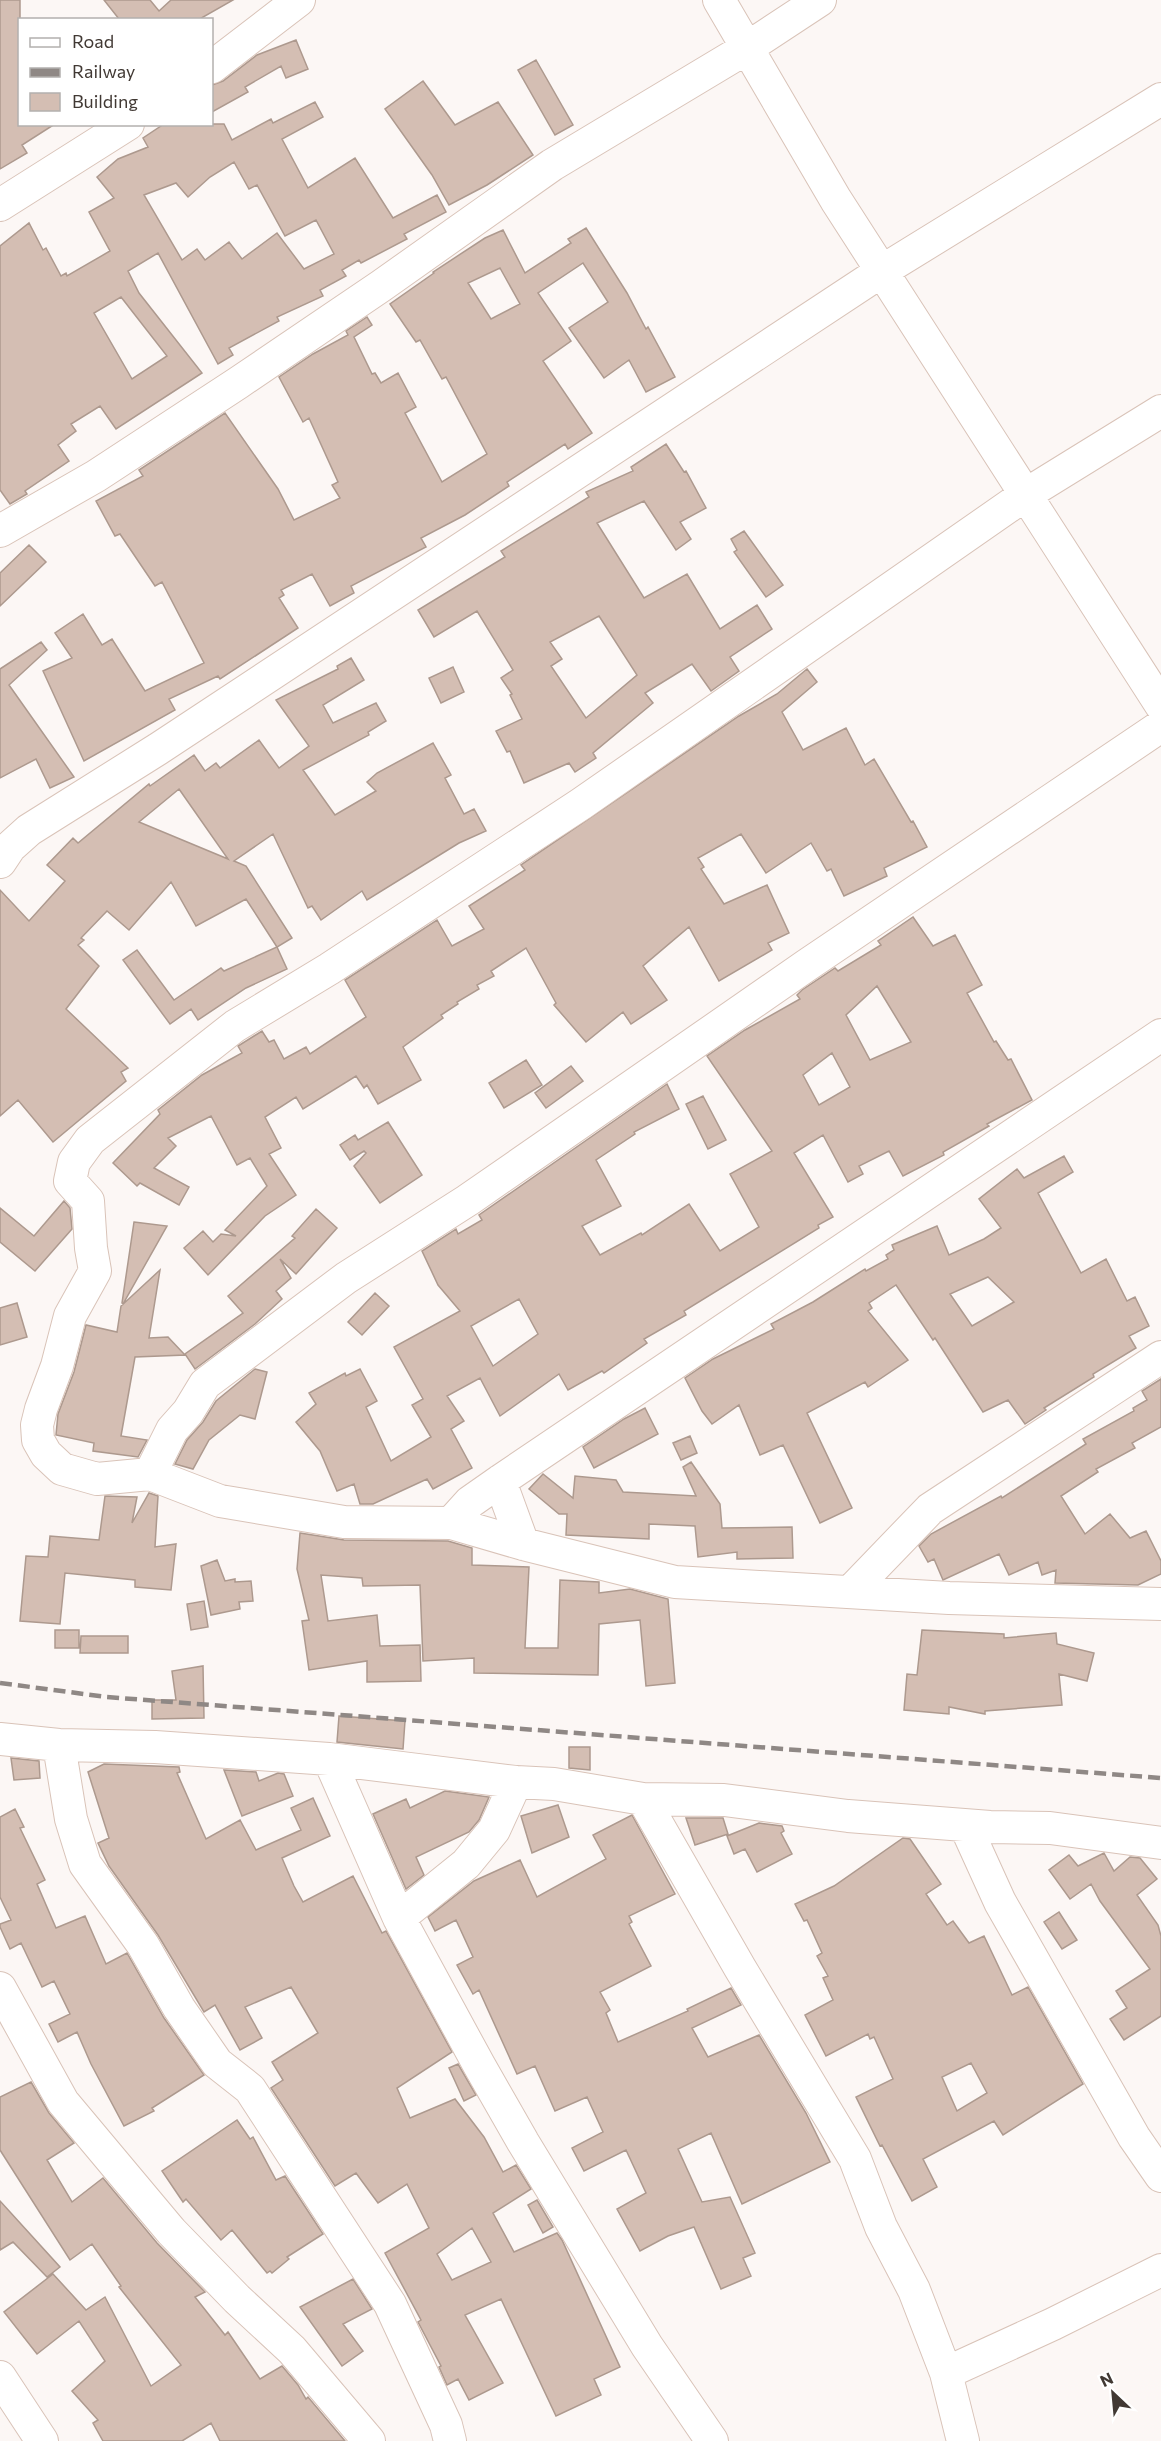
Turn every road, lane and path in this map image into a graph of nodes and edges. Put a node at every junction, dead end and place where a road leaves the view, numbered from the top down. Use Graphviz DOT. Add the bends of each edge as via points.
graph roads {
  1 [pos="299,0"];
  2 [pos="719,0"];
  3 [pos="820,0"];
  4 [pos="747,48"];
  5 [pos="213,66"];
  6 [pos="1161,99"];
  7 [pos="125,126"];
  8 [pos="0,205"];
  9 [pos="882,271"];
  10 [pos="1161,411"];
  11 [pos="1025,495"];
  12 [pos="0,531"];
  13 [pos="1161,705"];
  14 [pos="1161,726"];
  15 [pos="0,862"];
  16 [pos="1161,1035"];
  17 [pos="1161,1357"];
  18 [pos="150,1474"];
  19 [pos="500,1481"];
  20 [pos="451,1523"];
  21 [pos="523,1544"];
  22 [pos="850,1592"];
  23 [pos="1161,1604"];
  24 [pos="0,1739"];
  25 [pos="59,1745"];
  26 [pos="329,1759"];
  27 [pos="516,1782"];
  28 [pos="643,1799"];
  29 [pos="965,1825"];
  30 [pos="1161,1843"];
  31 [pos="399,1917"];
  32 [pos="0,1988"];
  33 [pos="1161,2176"];
  34 [pos="1161,2270"];
  35 [pos="946,2373"];
  36 [pos="0,2377"];
  37 [pos="42,2441"];
  38 [pos="369,2441"];
  39 [pos="450,2441"];
  40 [pos="712,2441"];
  41 [pos="963,2441"];
  1 -- 5 [label="street"];
  2 -- 4 [label="street"];
  3 -- 4 [label="street"];
  4 -- 9 [label="street"];
  4 -- 12 [label="street" via="552,165 238,383 96,476"];
  6 -- 9 [label="street"];
  7 -- 8 [label="street"];
  9 -- 11 [label="street"];
  9 -- 15 [label="street" via="168,743 29,830"];
  10 -- 11 [label="street"];
  11 -- 13 [label="street"];
  11 -- 18 [label="street" via="581,804 330,969 235,1026 90,1140 74,1162 70,1181 88,1201 95,1271 69,1316 57,1366 40,1409 38,1440 45,1454 62,1469 97,1479"];
  14 -- 18 [label="street" via="468,1200 346,1278 205,1384 172,1430"];
  16 -- 19 [label="street"];
  17 -- 22 [label="street" via="930,1509"];
  18 -- 20 [label="street" via="220,1502 282,1513 344,1522"];
  19 -- 20 [label="street" via="470,1502"];
  19 -- 21 [label="street"];
  20 -- 21 [label="street"];
  21 -- 22 [label="street" via="675,1582"];
  22 -- 23 [label="street"];
  24 -- 25 [label="street"];
  25 -- 26 [label="street"];
  25 -- 39 [label="street" via="71,1819 85,1864 143,1945 217,2063 250,2089 390,2304"];
  26 -- 27 [label="street"];
  26 -- 31 [label="street"];
  27 -- 28 [label="street" via="554,1784"];
  27 -- 31 [label="street" via="494,1830 466,1864"];
  28 -- 29 [label="street" via="724,1800 848,1816"];
  28 -- 35 [label="street" via="855,2159 881,2227 914,2290"];
  29 -- 30 [label="street" via="1050,1828"];
  29 -- 33 [label="street" via="1000,1902 1134,2137"];
  31 -- 40 [label="street" via="523,2142 647,2346"];
  32 -- 38 [label="street" via="63,2102 171,2231 292,2350"];
  34 -- 35 [label="street"];
  35 -- 41 [label="street"];
  36 -- 37 [label="street"];
}
